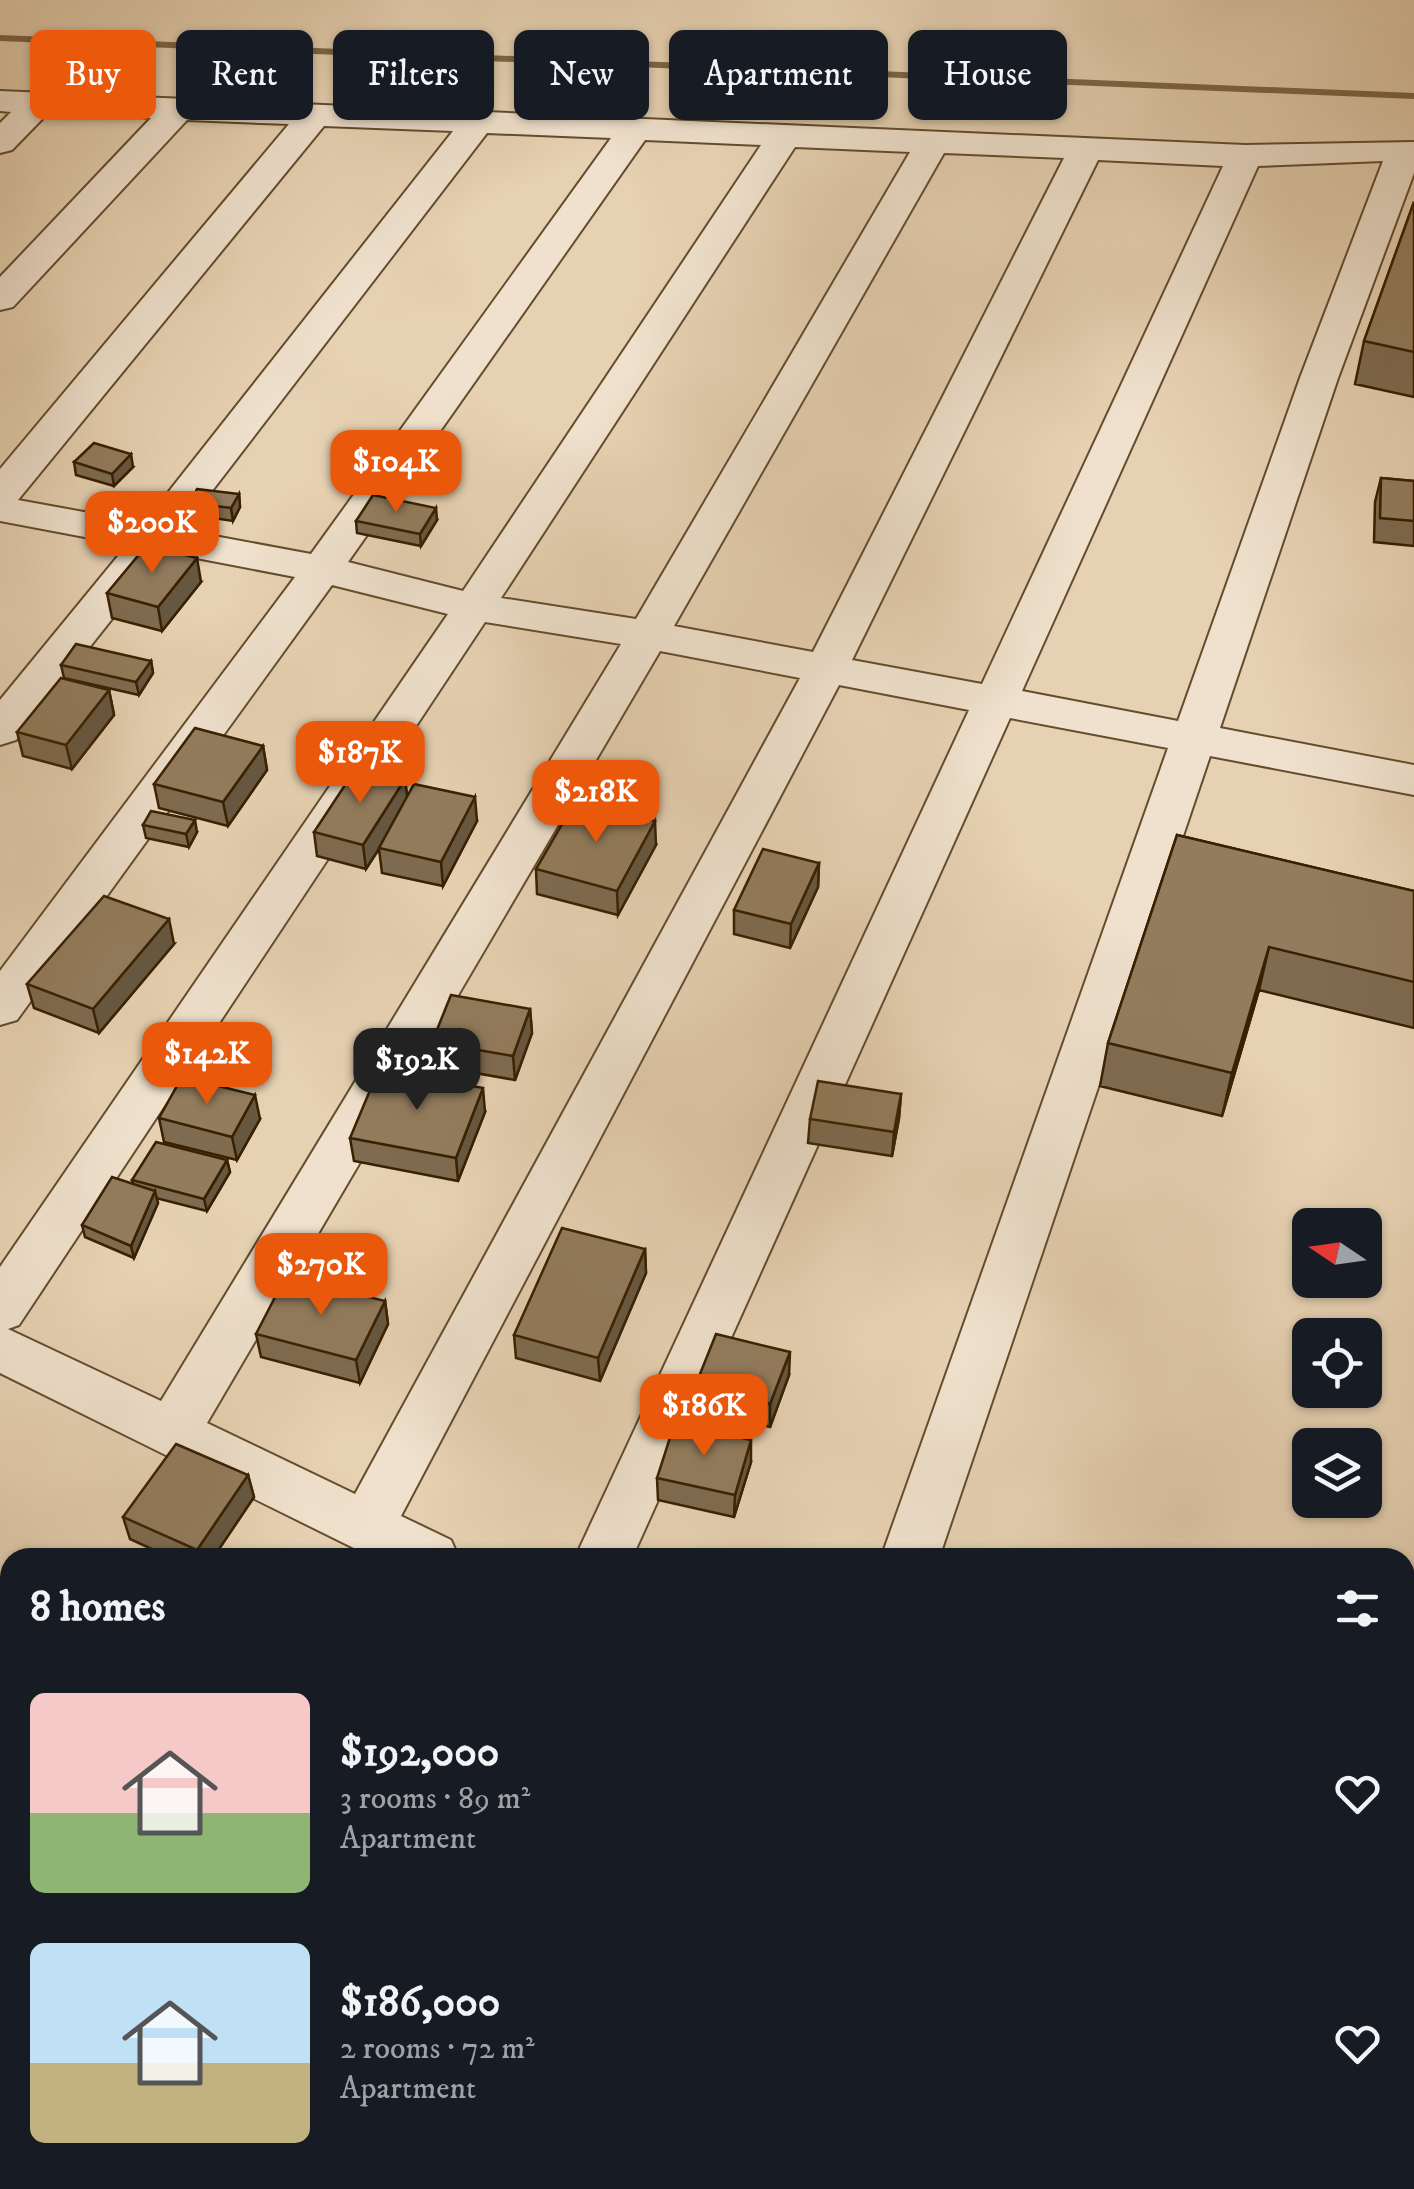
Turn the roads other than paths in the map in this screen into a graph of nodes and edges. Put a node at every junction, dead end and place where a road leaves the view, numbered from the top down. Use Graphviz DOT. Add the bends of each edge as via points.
graph roads {
  1 [pos="0,101"];
  2 [pos="30,103"];
  3 [pos="176,111"];
  4 [pos="30,113"];
  5 [pos="315,116"];
  6 [pos="476,122"];
  7 [pos="635,129"];
  8 [pos="784,136"];
  9 [pos="0,142"];
  10 [pos="933,142"];
  11 [pos="1086,149"];
  12 [pos="1409,151"];
  13 [pos="1245,156"];
  14 [pos="0,299"];
  15 [pos="0,496"];
  16 [pos="0,509"];
  17 [pos="156,536"];
  18 [pos="322,569"];
  19 [pos="474,607"];
  20 [pos="648,635"];
  21 [pos="824,672"];
  22 [pos="994,703"];
  23 [pos="0,730"];
  24 [pos="1198,736"];
  25 [pos="1414,780"];
  26 [pos="0,1006"];
  27 [pos="0,1310"];
  28 [pos="0,1348"];
  29 [pos="172,1432"];
  30 [pos="368,1526"];
  31 [pos="411,1548"];
  32 [pos="608,1548"];
  33 [pos="914,1548"];
  1 -- 2 [label="street"];
  3 -- 14 [label="street"];
  4 -- 9 [label="street"];
  5 -- 6 [label="street"];
  5 -- 15 [label="street"];
  6 -- 7 [label="street"];
  6 -- 17 [label="street"];
  7 -- 8 [label="street"];
  7 -- 18 [label="street"];
  8 -- 10 [label="street"];
  8 -- 19 [label="street"];
  10 -- 11 [label="street"];
  10 -- 20 [label="street"];
  11 -- 13 [label="street"];
  11 -- 21 [label="street"];
  12 -- 13 [label="street"];
  12 -- 24 [label="street" via="1320,378"];
  13 -- 22 [label="street"];
  16 -- 17 [label="street"];
  17 -- 18 [label="street"];
  17 -- 23 [label="street"];
  18 -- 19 [label="street"];
  18 -- 26 [label="street"];
  19 -- 20 [label="street"];
  19 -- 27 [label="street"];
  20 -- 21 [label="street"];
  20 -- 29 [label="street"];
  21 -- 22 [label="street"];
  21 -- 30 [label="street"];
  22 -- 24 [label="street"];
  22 -- 32 [label="street"];
  24 -- 25 [label="street"];
  24 -- 33 [label="street"];
  28 -- 29 [label="street"];
  29 -- 30 [label="street"];
  30 -- 31 [label="street"];
}
